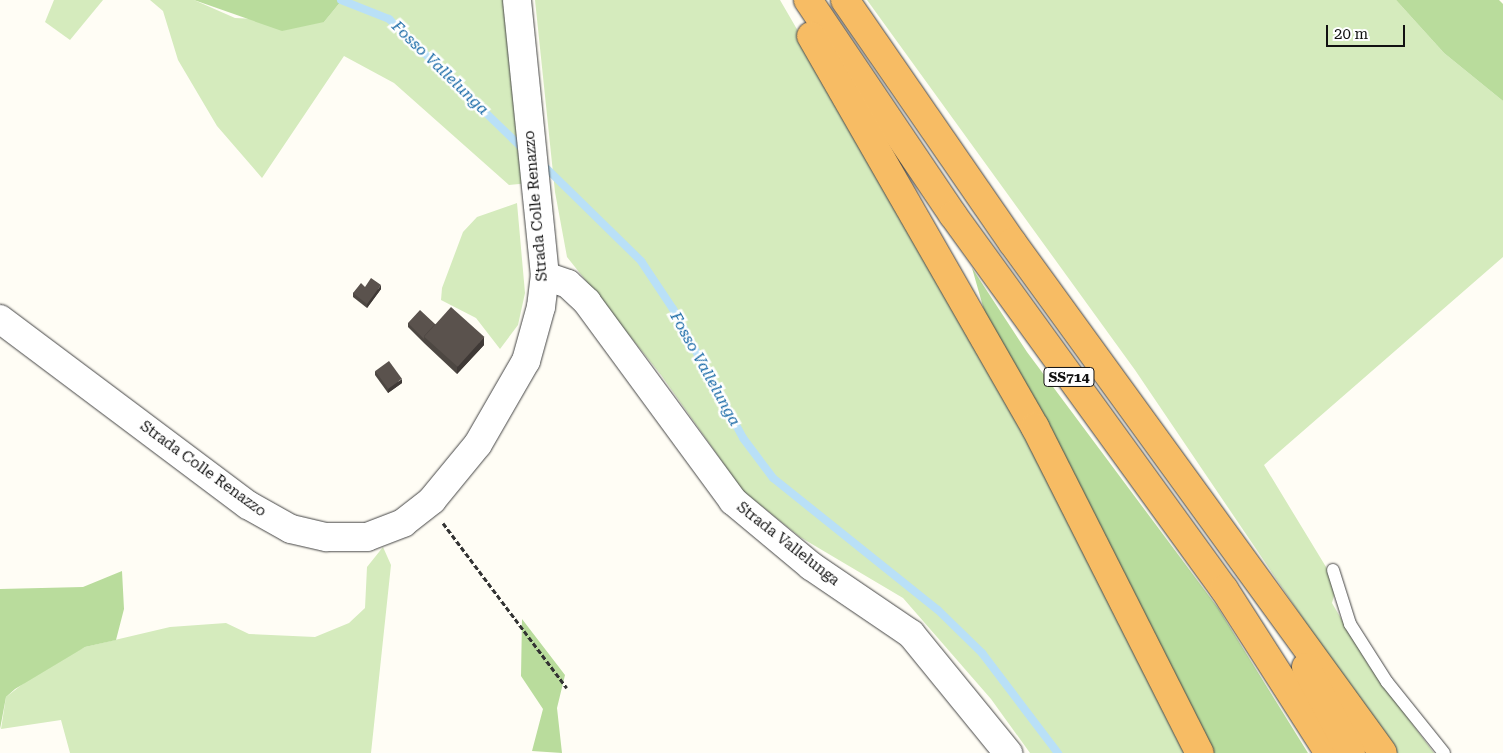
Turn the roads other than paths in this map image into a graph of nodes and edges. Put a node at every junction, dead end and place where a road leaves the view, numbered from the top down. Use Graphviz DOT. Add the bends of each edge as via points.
graph roads {
  1 [pos="517,0"];
  2 [pos="789,0"];
  3 [pos="808,0"];
  4 [pos="845,0"];
  5 [pos="545,276"];
  6 [pos="0,320"];
  7 [pos="1333,570"];
  8 [pos="1282,619"];
  9 [pos="1008,753"];
  10 [pos="1200,753"];
  11 [pos="1329,753"];
  12 [pos="1351,753"];
  13 [pos="1383,753"];
  14 [pos="1444,753"];
  1 -- 5 [label="street, Strada Colle Renazzo"];
  2 -- 10 [label="highway" via="1035,427"];
  3 -- 11 [label="highway, SS714" via="964,231 1224,589"];
  4 -- 8 [label="highway, SS714" via="1012,242"];
  5 -- 6 [label="street, Strada Colle Renazzo" via="526,361 478,444 428,503 403,523 367,537 327,537 291,529 248,505"];
  5 -- 9 [label="street, Strada Vallelunga" via="568,284 588,302 733,501 811,566 911,634"];
  7 -- 14 [label="lane" via="1350,624 1387,682"];
  8 -- 12 [label="highway, SS714"];
  8 -- 13 [label="highway" via="1343,694"];
}
